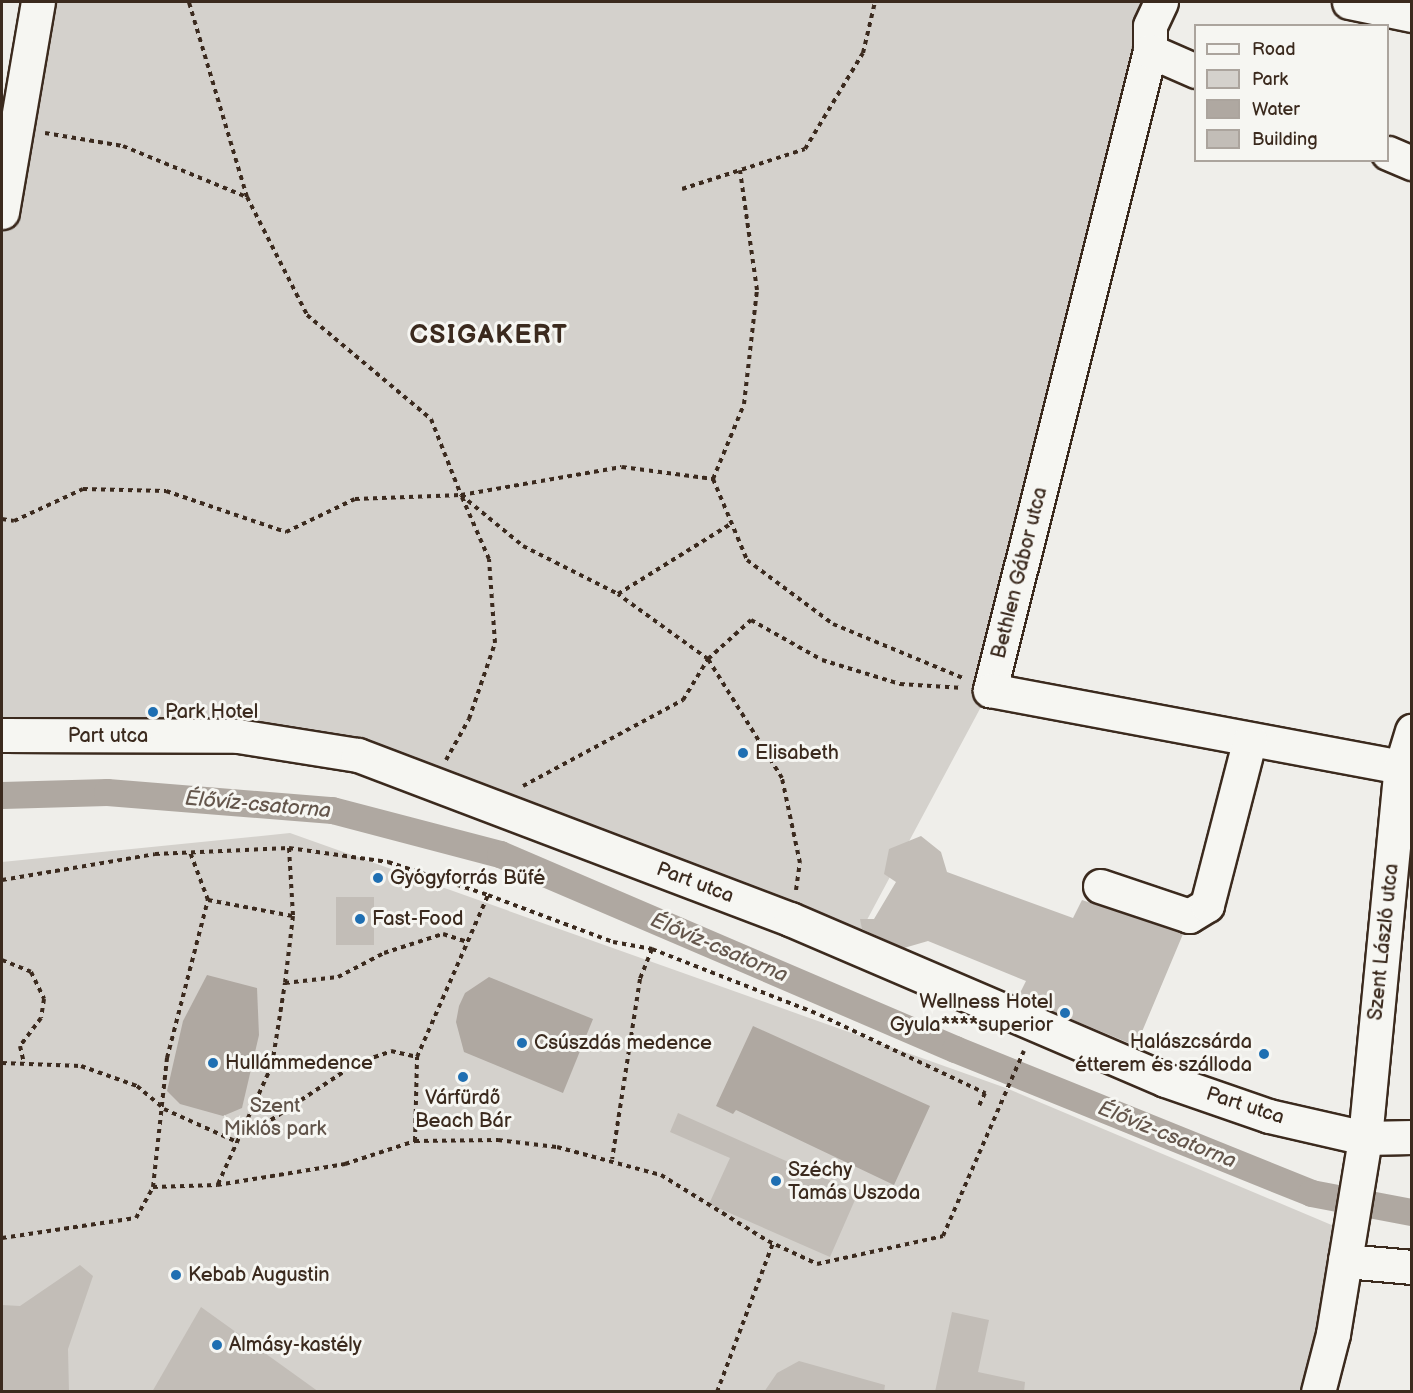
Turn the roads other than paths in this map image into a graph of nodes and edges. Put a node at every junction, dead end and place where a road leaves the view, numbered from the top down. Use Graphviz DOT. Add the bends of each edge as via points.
graph roads {
  1 [pos="38,2"];
  2 [pos="1161,2"];
  3 [pos="1349,2"];
  4 [pos="1412,15"];
  5 [pos="1150,51"];
  6 [pos="1194,70"];
  7 [pos="1389,153"];
  8 [pos="1412,164"];
  9 [pos="4,165"];
  10 [pos="2,212"];
  11 [pos="1412,730"];
  12 [pos="2,735"];
  13 [pos="1250,739"];
  14 [pos="1406,768"];
  15 [pos="1100,886"];
  16 [pos="1412,1137"];
  17 [pos="1363,1147"];
  18 [pos="1346,1255"];
  19 [pos="1412,1267"];
  20 [pos="1318,1392"];
  1 -- 9 [label="street"];
  2 -- 5 [label="street, Bethlen Gábor utca" via="1150,26"];
  3 -- 4 [label="street"];
  5 -- 6 [label="street"];
  5 -- 13 [label="street, Bethlen Gábor utca" via="990,690"];
  7 -- 8 [label="street"];
  9 -- 10 [label="street"];
  11 -- 14 [label="street, Szent László utca"];
  12 -- 17 [label="street, Part utca" via="238,736 358,755 872,949 1166,1080"];
  13 -- 14 [label="street"];
  13 -- 15 [label="street" via="1207,905 1189,916"];
  14 -- 17 [label="street, Szent László utca"];
  16 -- 17 [label="street, Part utca"];
  17 -- 18 [label="street, Szent László utca"];
  18 -- 19 [label="street"];
  18 -- 20 [label="street"];
}
